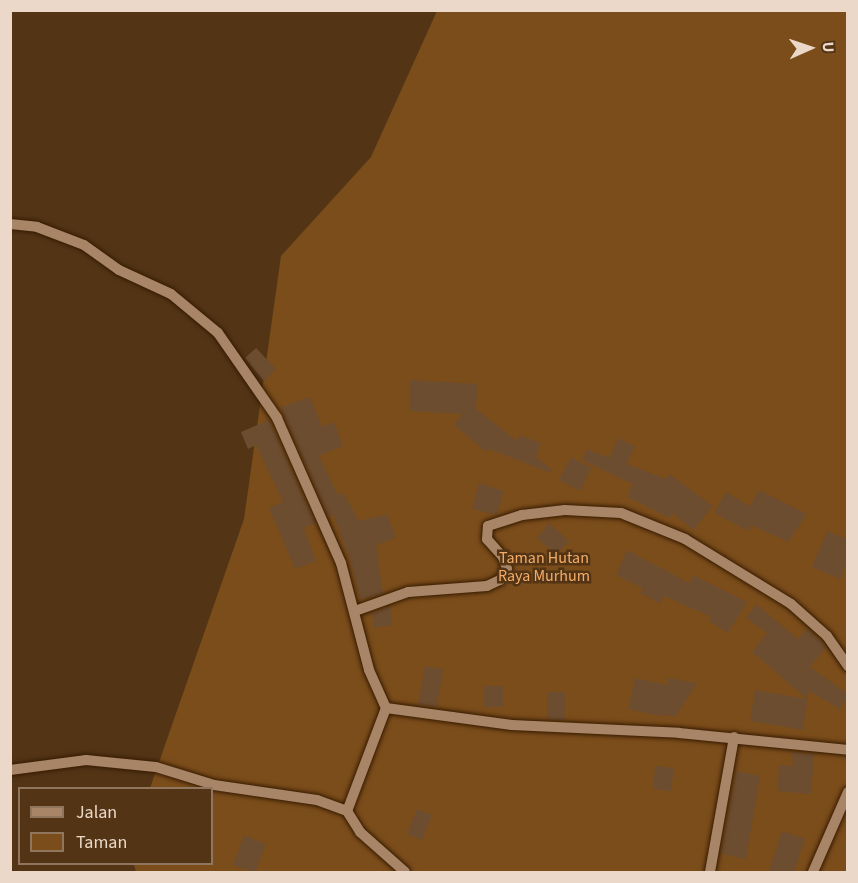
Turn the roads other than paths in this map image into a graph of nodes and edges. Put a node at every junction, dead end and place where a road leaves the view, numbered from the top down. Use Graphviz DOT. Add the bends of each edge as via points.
graph roads {
  1 [pos="10,224"];
  2 [pos="355,611"];
  3 [pos="848,666"];
  4 [pos="386,708"];
  5 [pos="734,737"];
  6 [pos="848,750"];
  7 [pos="10,770"];
  8 [pos="848,792"];
  9 [pos="347,811"];
  10 [pos="405,873"];
  11 [pos="710,873"];
  12 [pos="813,873"];
  1 -- 2 [label="street" via="37,227 84,245 119,270 171,294 218,333 277,418 326,526"];
  2 -- 3 [label="street" via="408,592 487,586 500,580 507,568 487,539 488,526 522,515 565,510 621,513 685,539 791,604 827,636"];
  2 -- 4 [label="street" via="369,670"];
  4 -- 5 [label="street" via="512,725"];
  4 -- 9 [label="street"];
  5 -- 6 [label="street"];
  5 -- 11 [label="street"];
  7 -- 9 [label="street" via="86,760 156,767 214,784 317,800"];
  8 -- 12 [label="street"];
  9 -- 10 [label="street" via="360,832"];
}
